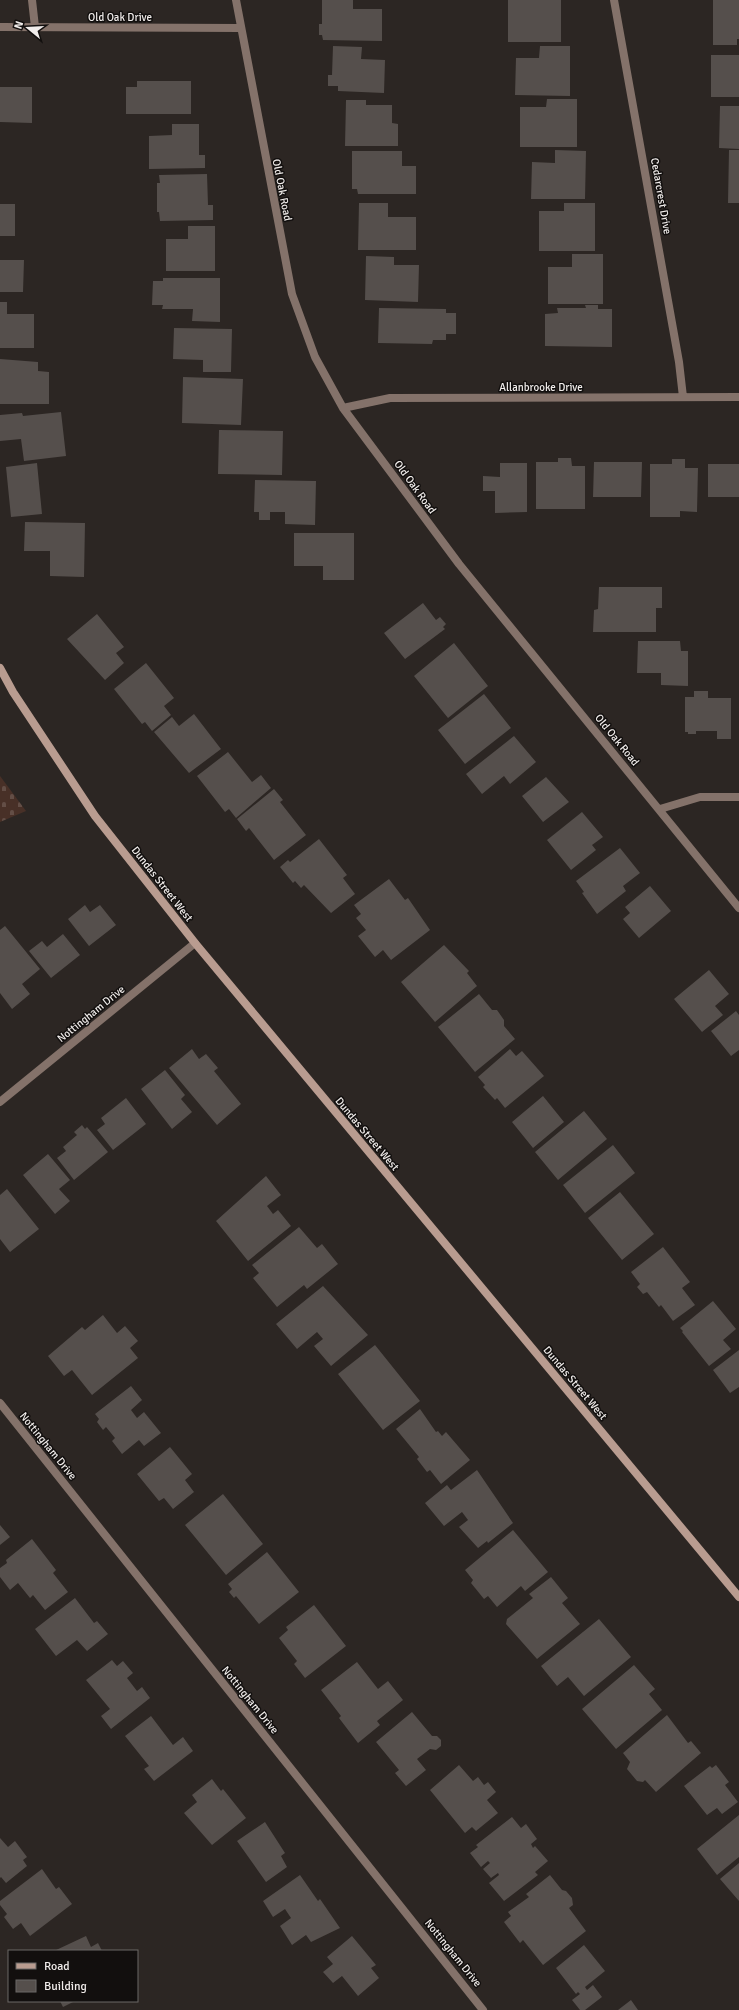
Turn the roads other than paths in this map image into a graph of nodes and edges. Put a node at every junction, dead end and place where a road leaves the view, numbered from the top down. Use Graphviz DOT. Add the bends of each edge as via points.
graph roads {
  1 [pos="32,0"];
  2 [pos="236,0"];
  3 [pos="614,0"];
  4 [pos="0,27"];
  5 [pos="35,27"];
  6 [pos="240,28"];
  7 [pos="683,397"];
  8 [pos="739,397"];
  9 [pos="343,408"];
  10 [pos="0,668"];
  11 [pos="739,797"];
  12 [pos="660,809"];
  13 [pos="739,908"];
  14 [pos="195,943"];
  15 [pos="0,1102"];
  16 [pos="0,1403"];
  17 [pos="739,1597"];
  18 [pos="484,2010"];
  1 -- 5 [label="street"];
  2 -- 6 [label="street, Old Oak Road"];
  3 -- 7 [label="street, Cedarcrest Drive" via="679,362"];
  4 -- 5 [label="street, Old Oak Drive"];
  5 -- 6 [label="street, Old Oak Drive"];
  6 -- 9 [label="street, Old Oak Road" via="292,294 315,357"];
  7 -- 8 [label="street, Allanbrooke Drive"];
  7 -- 9 [label="street, Allanbrooke Drive" via="390,398"];
  9 -- 12 [label="street, Old Oak Road" via="459,564"];
  10 -- 14 [label="main road, Dundas Street West" via="13,692 95,816"];
  11 -- 12 [label="street" via="700,797"];
  12 -- 13 [label="street, Old Oak Road"];
  14 -- 15 [label="street, Nottingham Drive"];
  14 -- 17 [label="main road, Dundas Street West"];
  16 -- 18 [label="street, Nottingham Drive"];
}
